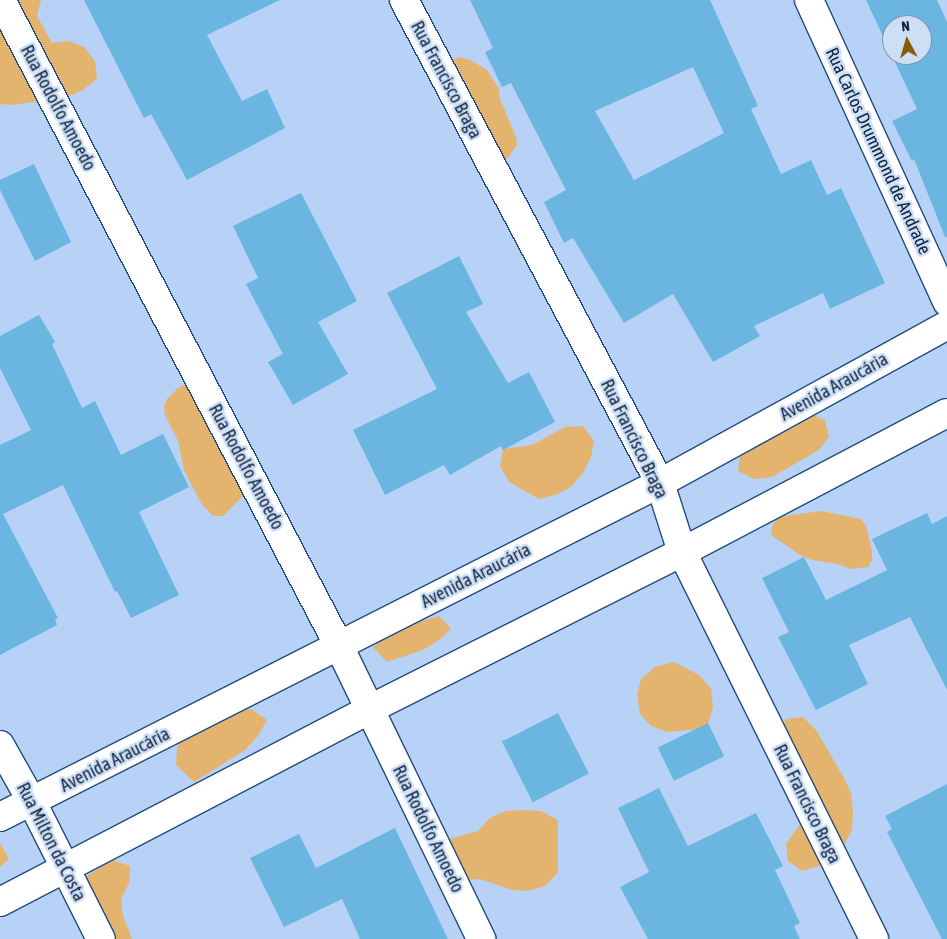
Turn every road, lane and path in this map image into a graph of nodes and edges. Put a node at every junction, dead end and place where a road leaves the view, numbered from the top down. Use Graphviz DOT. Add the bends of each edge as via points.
graph roads {
  1 [pos="1,0"];
  2 [pos="404,0"];
  3 [pos="809,0"];
  4 [pos="947,302"];
  5 [pos="947,325"];
  6 [pos="947,413"];
  7 [pos="660,483"];
  8 [pos="682,552"];
  9 [pos="339,646"];
  10 [pos="370,709"];
  11 [pos="0,745"];
  12 [pos="32,802"];
  13 [pos="0,816"];
  14 [pos="64,868"];
  15 [pos="0,902"];
  16 [pos="100,939"];
  17 [pos="481,939"];
  18 [pos="874,939"];
  1 -- 9 [label="street, Rua Rodolfo Amoedo"];
  2 -- 7 [label="street, Rua Francisco Braga"];
  3 -- 4 [label="street, Rua Carlos Drummond de Andrade"];
  5 -- 7 [label="street, Avenida Araucária"];
  6 -- 8 [label="street"];
  7 -- 8 [label="street, Rua Francisco Braga"];
  7 -- 9 [label="street, Avenida Araucária"];
  8 -- 10 [label="street"];
  8 -- 18 [label="street, Rua Francisco Braga"];
  9 -- 10 [label="street, Rua Rodolfo Amoedo"];
  9 -- 12 [label="street, Avenida Araucária"];
  10 -- 14 [label="street"];
  10 -- 17 [label="street, Rua Rodolfo Amoedo"];
  11 -- 12 [label="street, Rua Milton da Costa"];
  12 -- 13 [label="street, Avenida Araucária"];
  12 -- 14 [label="street, Rua Milton da Costa"];
  14 -- 15 [label="street"];
  14 -- 16 [label="street, Rua Milton da Costa"];
}
